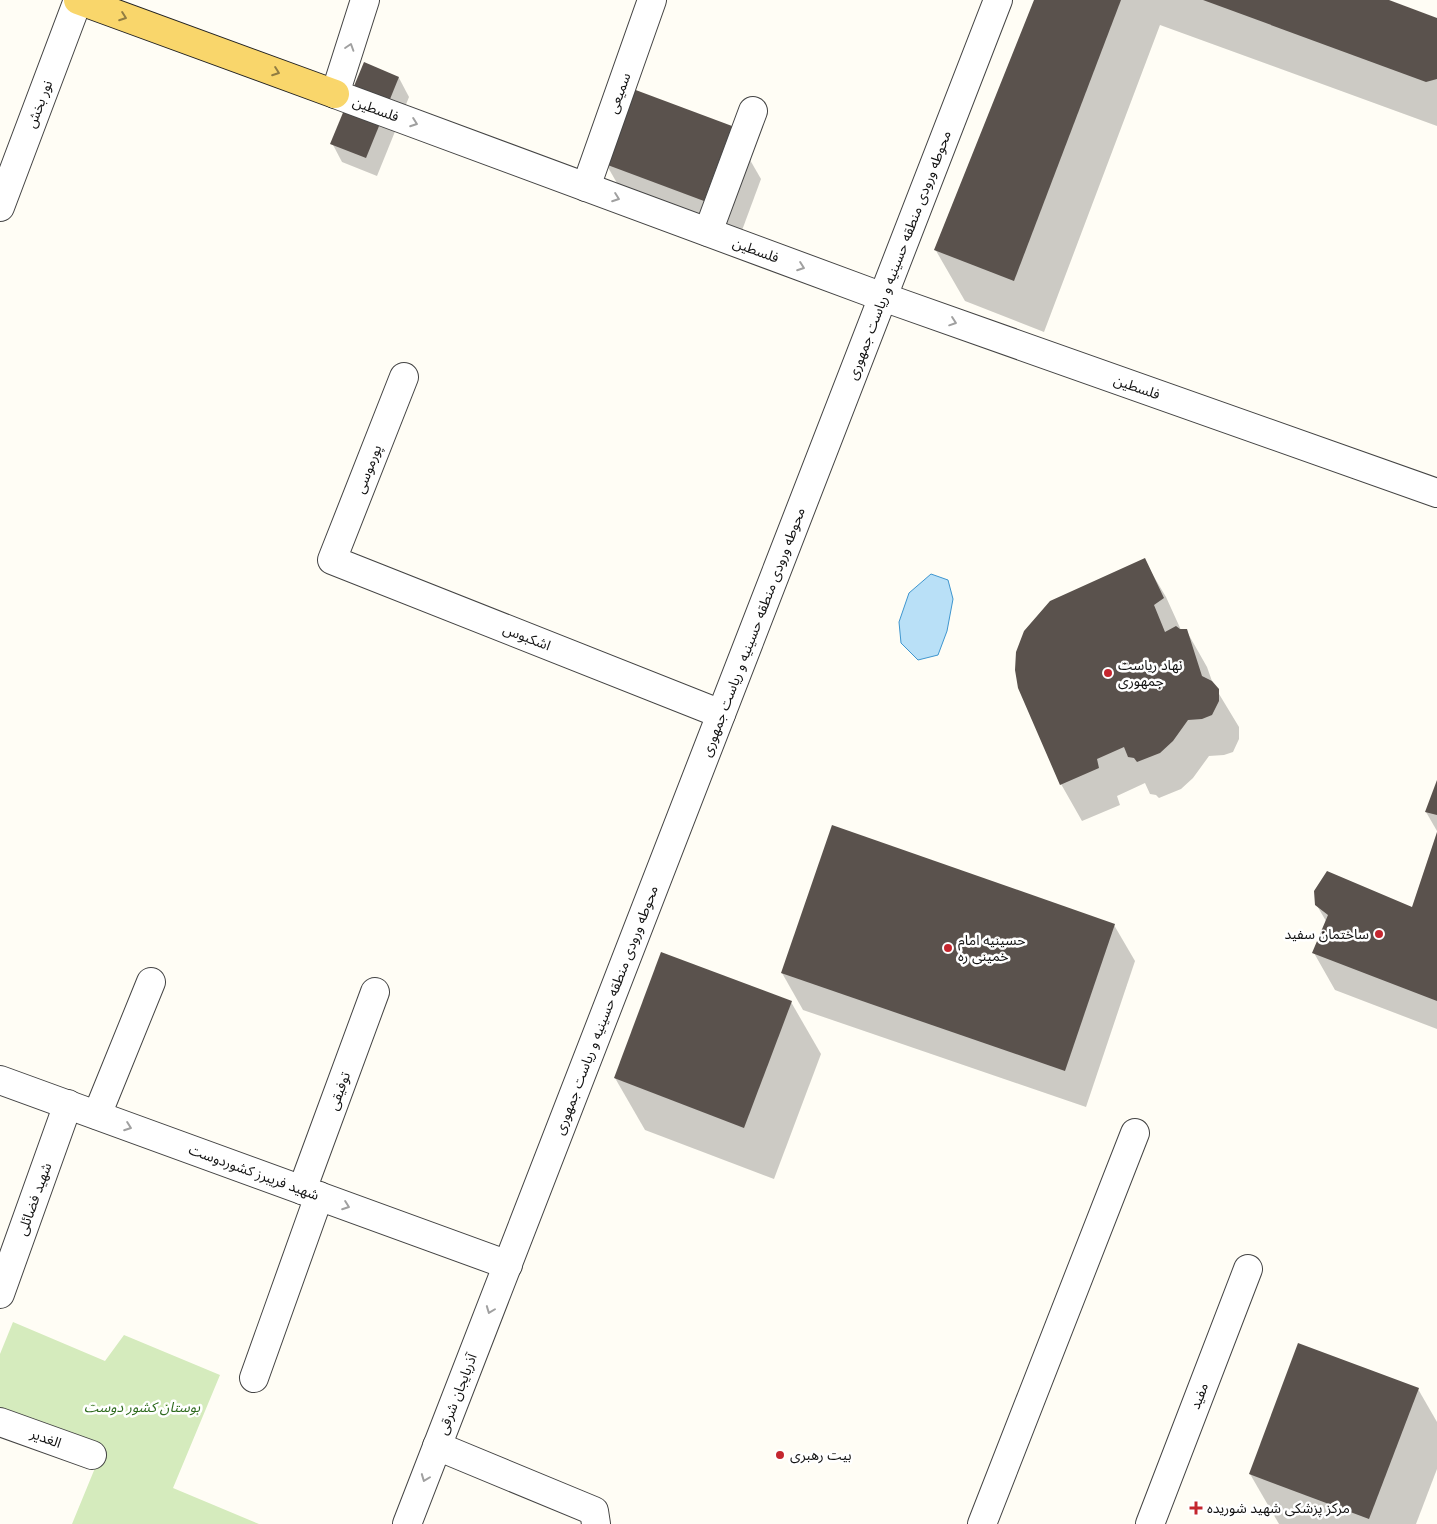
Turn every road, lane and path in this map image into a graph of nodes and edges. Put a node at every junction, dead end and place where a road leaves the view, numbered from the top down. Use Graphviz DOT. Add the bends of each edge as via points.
graph roads {
  1 [pos="78,0"];
  2 [pos="365,0"];
  3 [pos="652,0"];
  4 [pos="998,0"];
  5 [pos="336,94"];
  6 [pos="753,111"];
  7 [pos="586,187"];
  8 [pos="0,208"];
  9 [pos="708,232"];
  10 [pos="882,297"];
  11 [pos="404,377"];
  12 [pos="1437,493"];
  13 [pos="332,560"];
  14 [pos="721,714"];
  15 [pos="151,982"];
  16 [pos="375,992"];
  17 [pos="0,1080"];
  18 [pos="68,1104"];
  19 [pos="97,1115"];
  20 [pos="1135,1133"];
  21 [pos="311,1193"];
  22 [pos="508,1265"];
  23 [pos="1248,1269"];
  24 [pos="0,1294"];
  25 [pos="254,1378"];
  26 [pos="0,1422"];
  27 [pos="437,1446"];
  28 [pos="92,1455"];
  29 [pos="407,1524"];
  30 [pos="596,1524"];
  31 [pos="982,1524"];
  32 [pos="1150,1524"];
  1 -- 5 [label="main road, فلسطین, one-way"];
  1 -- 8 [label="street, نور بخش"];
  5 -- 2 [label="street, one-way"];
  3 -- 7 [label="street, سمیعی"];
  4 -- 10 [label="street, محوطه ورودی منطقه حسینیه و ریاست جمهوری"];
  5 -- 7 [label="street, فلسطین, one-way"];
  6 -- 9 [label="street"];
  7 -- 9 [label="street, فلسطین, one-way"];
  9 -- 10 [label="street, فلسطین, one-way"];
  10 -- 12 [label="street, فلسطین, one-way"];
  10 -- 14 [label="street, محوطه ورودی منطقه حسینیه و ریاست جمهوری"];
  11 -- 13 [label="street, پورموسی"];
  13 -- 14 [label="street, اشکبوس"];
  14 -- 22 [label="street, محوطه ورودی منطقه حسینیه و ریاست جمهوری"];
  15 -- 19 [label="street"];
  16 -- 21 [label="street, توفیقی"];
  17 -- 18 [label="street, شهید فریبرز کشوردوست"];
  18 -- 19 [label="street, شهید فریبرز کشوردوست"];
  18 -- 24 [label="street, شهید فضائلی"];
  19 -- 21 [label="street, شهید فریبرز کشوردوست, one-way"];
  20 -- 31 [label="street"];
  21 -- 22 [label="street, شهید فریبرز کشوردوست, one-way"];
  21 -- 25 [label="street, توفیقی"];
  22 -- 27 [label="street, آذربایجان شرقی, one-way"];
  23 -- 32 [label="street, مفید"];
  26 -- 28 [label="street, الغدیر"];
  27 -- 29 [label="street, آذربایجان شرقی, one-way"];
  27 -- 30 [label="street" via="594,1511"];
}
